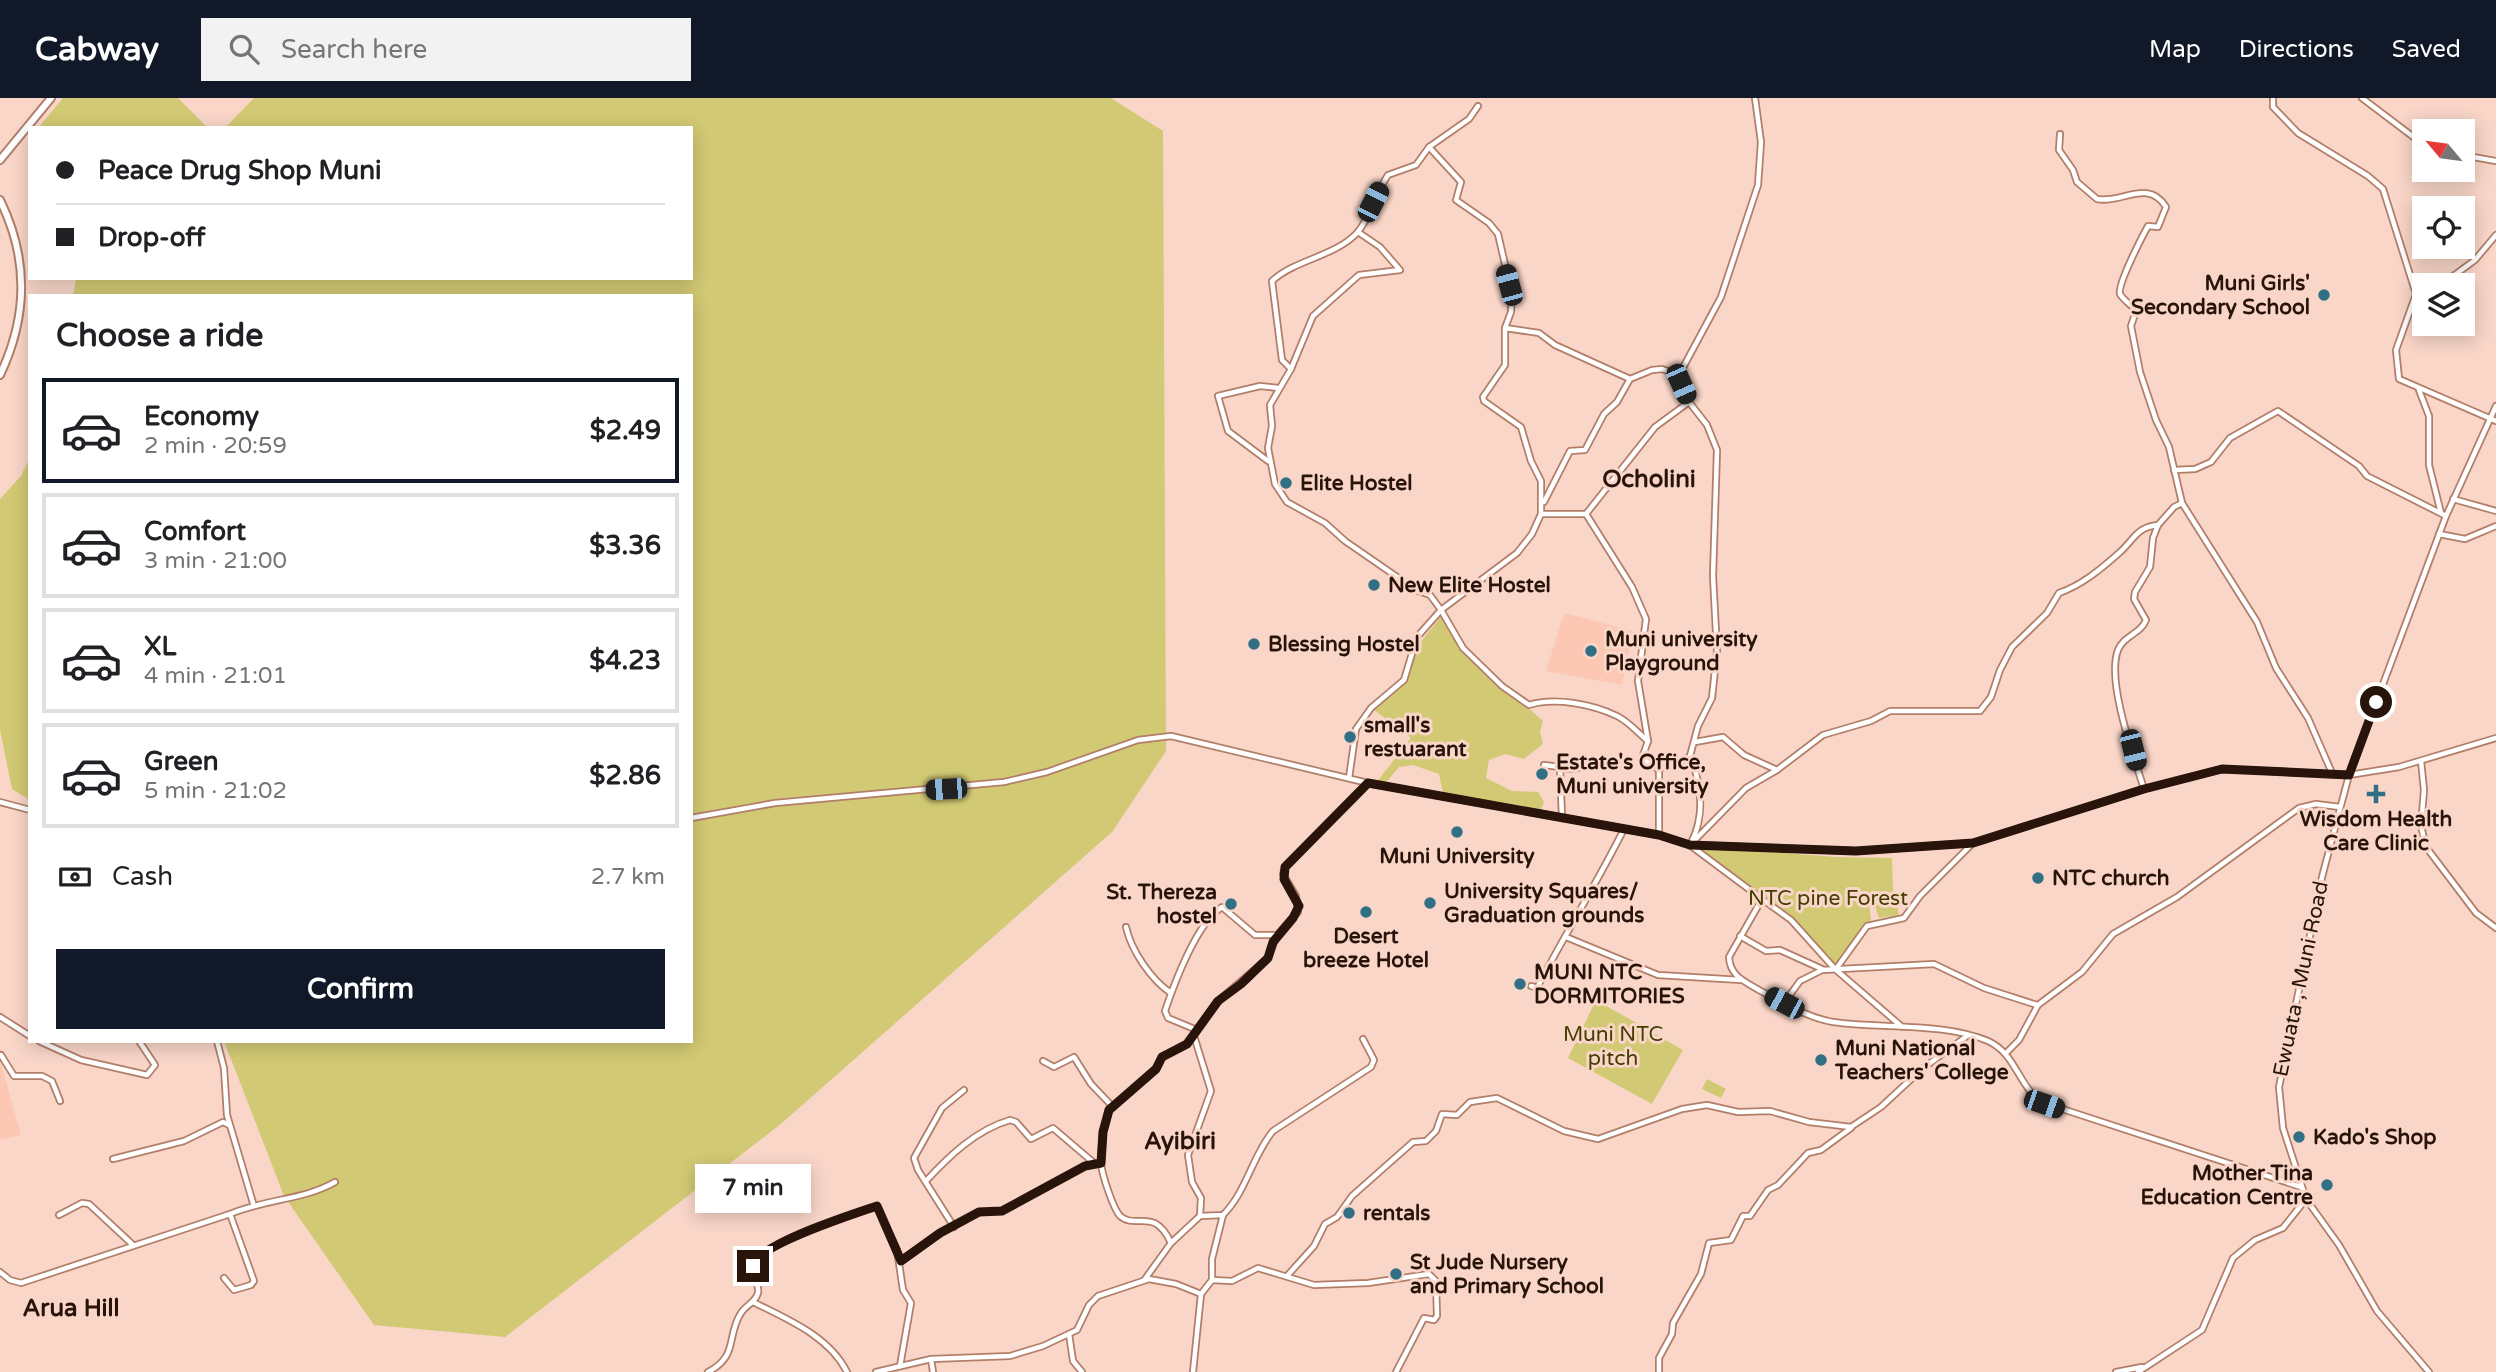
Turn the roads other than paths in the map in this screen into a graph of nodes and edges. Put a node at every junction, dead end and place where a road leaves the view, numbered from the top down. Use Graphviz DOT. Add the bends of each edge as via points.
graph roads {
  1 [pos="51,98"];
  2 [pos="1755,98"];
  3 [pos="2273,98"];
  4 [pos="2362,98"];
  5 [pos="1478,106"];
  6 [pos="2060,134"];
  7 [pos="2412,136"];
  8 [pos="1429,147"];
  9 [pos="2475,158"];
  10 [pos="0,160"];
  11 [pos="2496,161"];
  12 [pos="0,200"];
  13 [pos="1357,232"];
  14 [pos="2496,235"];
  15 [pos="2457,273"];
  16 [pos="2412,281"];
  17 [pos="2412,305"];
  18 [pos="1505,328"];
  19 [pos="1291,369"];
  20 [pos="0,375"];
  21 [pos="1679,375"];
  22 [pos="1630,379"];
  23 [pos="1278,388"];
  24 [pos="2419,390"];
  25 [pos="1689,402"];
  26 [pos="2496,406"];
  27 [pos="2493,420"];
  28 [pos="1269,463"];
  29 [pos="2174,470"];
  30 [pos="2453,499"];
  31 [pos="2182,503"];
  32 [pos="1543,504"];
  33 [pos="2496,511"];
  34 [pos="1541,514"];
  35 [pos="1586,514"];
  36 [pos="2444,515"];
  37 [pos="2158,525"];
  38 [pos="2496,526"];
  39 [pos="2439,534"];
  40 [pos="1441,610"];
  41 [pos="2496,738"];
  42 [pos="1648,741"];
  43 [pos="1695,742"];
  44 [pos="1689,756"];
  45 [pos="2421,761"];
  46 [pos="1544,765"];
  47 [pos="1659,770"];
  48 [pos="1777,770"];
  49 [pos="2332,773"];
  50 [pos="2349,775"];
  51 [pos="1349,778"];
  52 [pos="1368,783"];
  53 [pos="2144,789"];
  54 [pos="0,803"];
  55 [pos="2340,807"];
  56 [pos="28,810"];
  57 [pos="1562,817"];
  58 [pos="693,818"];
  59 [pos="1624,829"];
  60 [pos="1659,835"];
  61 [pos="1973,843"];
  62 [pos="1690,845"];
  63 [pos="1762,899"];
  64 [pos="1126,927"];
  65 [pos="2496,928"];
  66 [pos="1277,935"];
  67 [pos="1740,936"];
  68 [pos="1566,937"];
  69 [pos="1822,970"];
  70 [pos="1835,970"];
  71 [pos="1742,980"];
  72 [pos="1531,986"];
  73 [pos="1171,993"];
  74 [pos="1784,1003"];
  75 [pos="2038,1005"];
  76 [pos="0,1017"];
  77 [pos="1901,1027"];
  78 [pos="1197,1030"];
  79 [pos="28,1035"];
  80 [pos="1967,1035"];
  81 [pos="1194,1036"];
  82 [pos="1363,1039"];
  83 [pos="43,1043"];
  84 [pos="140,1043"];
  85 [pos="218,1043"];
  86 [pos="2006,1053"];
  87 [pos="0,1054"];
  88 [pos="1043,1061"];
  89 [pos="964,1090"];
  90 [pos="60,1101"];
  91 [pos="1114,1107"];
  92 [pos="230,1126"];
  93 [pos="1851,1127"];
  94 [pos="113,1160"];
  95 [pos="1101,1163"];
  96 [pos="1094,1164"];
  97 [pos="926,1181"];
  98 [pos="335,1182"];
  99 [pos="2302,1188"];
  100 [pos="2306,1199"];
  101 [pos="253,1203"];
  102 [pos="230,1214"];
  103 [pos="59,1215"];
  104 [pos="1223,1215"];
  105 [pos="1200,1216"];
  106 [pos="954,1227"];
  107 [pos="1171,1243"];
  108 [pos="132,1244"];
  109 [pos="901,1261"];
  110 [pos="0,1272"];
  111 [pos="1287,1276"];
  112 [pos="224,1278"];
  113 [pos="1144,1280"];
  114 [pos="1212,1280"];
  115 [pos="1201,1294"];
  116 [pos="753,1303"];
  117 [pos="1069,1334"];
  118 [pos="931,1359"];
  119 [pos="900,1366"];
  120 [pos="2146,1366"];
  121 [pos="708,1372"];
  122 [pos="846,1372"];
  123 [pos="876,1372"];
  124 [pos="933,1372"];
  125 [pos="1082,1372"];
  126 [pos="1193,1372"];
  127 [pos="1396,1372"];
  128 [pos="1659,1372"];
  129 [pos="2116,1372"];
  130 [pos="2138,1372"];
  131 [pos="2428,1372"];
  1 -- 10 [label="main road"];
  2 -- 21 [label="street" via="1758,185 1721,297"];
  3 -- 16 [label="street" via="2273,107 2298,133 2383,189"];
  4 -- 7 [label="street"];
  5 -- 8 [label="street" via="1469,119"];
  6 -- 29 [label="street" via="2059,150 2077,182 2097,199 2147,193 2166,207 2158,227 2148,226 2139,239 2120,292 2136,311 2131,327 2139,367"];
  8 -- 13 [label="street" via="1416,165 1388,175"];
  8 -- 18 [label="street" via="1461,182 1455,195 1458,202 1498,234 1513,303"];
  9 -- 11 [label="street"];
  12 -- 20 [label="main road" via="12,226 23,286 19,322"];
  13 -- 19 [label="street" via="1272,281 1282,360"];
  13 -- 19 [label="street" via="1380,247 1400,270 1359,275 1317,311"];
  14 -- 15 [label="street"];
  17 -- 24 [label="street" via="2396,357 2399,379"];
  18 -- 22 [label="street" via="1539,333"];
  18 -- 32 [label="street" via="1505,365 1484,401 1521,427 1541,481"];
  19 -- 23 [label="street"];
  21 -- 22 [label="street" via="1662,369"];
  21 -- 25 [label="street"];
  22 -- 32 [label="street" via="1585,450 1570,451"];
  23 -- 28 [label="street" via="1270,405"];
  23 -- 28 [label="street" via="1260,386 1218,396 1228,431"];
  24 -- 27 [label="street"];
  24 -- 36 [label="street" via="2429,416 2429,465"];
  25 -- 35 [label="street" via="1655,427"];
  25 -- 43 [label="street" via="1714,437 1719,480 1713,565 1717,651 1712,698"];
  26 -- 27 [label="street, Ewuata , Muni Road"];
  27 -- 30 [label="street, Ewuata , Muni Road"];
  28 -- 40 [label="street" via="1287,502 1430,596"];
  29 -- 31 [label="street"];
  29 -- 36 [label="street" via="2211,462 2230,438 2278,411 2370,477"];
  30 -- 33 [label="street"];
  30 -- 36 [label="street, Ewuata , Muni Road"];
  31 -- 37 [label="street"];
  31 -- 49 [label="street" via="2258,622 2276,668 2308,718"];
  32 -- 34 [label="street"];
  34 -- 35 [label="street"];
  34 -- 40 [label="street" via="1517,552"];
  35 -- 42 [label="street" via="1614,555 1646,619 1638,681"];
  36 -- 39 [label="street, Ewuata , Muni Road"];
  37 -- 48 [label="street" via="2142,528 2103,567 2059,593 2047,613 2012,647 1991,697 1980,711 1890,711 1823,735"];
  37 -- 53 [label="street" via="2150,567 2134,599 2146,620 2123,641 2116,655 2121,707"];
  38 -- 39 [label="street" via="2465,539"];
  39 -- 50 [label="street, Ewuata , Muni Road"];
  40 -- 42 [label="street" via="1463,648 1518,700 1529,705 1542,700 1561,702 1618,716"];
  40 -- 51 [label="street" via="1417,637 1404,680 1371,708 1356,729"];
  41 -- 45 [label="street"];
  42 -- 47 [label="street" via="1642,758"];
  43 -- 44 [label="street"];
  43 -- 48 [label="street" via="1723,737 1744,755"];
  44 -- 47 [label="street" via="1685,761 1669,759"];
  44 -- 62 [label="street" via="1700,796 1699,825"];
  45 -- 50 [label="street"];
  45 -- 65 [label="street" via="2421,830 2426,847 2476,913"];
  46 -- 57 [label="street" via="1578,763 1578,768 1560,769"];
  47 -- 60 [label="street"];
  48 -- 62 [label="street" via="1746,788"];
  49 -- 50 [label="street"];
  49 -- 53 [label="street" via="2230,768"];
  50 -- 55 [label="street, Ewuata , Muni Road"];
  51 -- 52 [label="street"];
  51 -- 58 [label="street" via="1178,737 1138,740 1004,782 775,803"];
  52 -- 57 [label="street"];
  52 -- 66 [label="street" via="1285,867 1284,879 1299,906"];
  53 -- 61 [label="street"];
  54 -- 56 [label="street"];
  55 -- 75 [label="street" via="2316,804 2299,808 2177,897 2113,934 2082,972"];
  55 -- 99 [label="street, Ewuata , Muni Road" via="2279,1087 2283,1128"];
  57 -- 59 [label="street"];
  59 -- 60 [label="street"];
  59 -- 72 [label="street" via="1536,988"];
  60 -- 62 [label="street"];
  61 -- 62 [label="street" via="1856,851"];
  61 -- 70 [label="street" via="1904,918 1867,926"];
  62 -- 63 [label="street"];
  63 -- 67 [label="street"];
  63 -- 70 [label="street" via="1791,920"];
  64 -- 73 [label="street" via="1144,963"];
  66 -- 73 [label="street" via="1255,935 1220,908 1186,954"];
  66 -- 78 [label="street" via="1268,958 1218,1001"];
  67 -- 69 [label="street" via="1766,951 1780,950"];
  67 -- 71 [label="street" via="1729,957 1730,968"];
  68 -- 71 [label="street" via="1658,975"];
  69 -- 70 [label="street"];
  69 -- 74 [label="street" via="1800,981"];
  70 -- 75 [label="street" via="1934,964 1984,988"];
  70 -- 77 [label="street"];
  71 -- 74 [label="street"];
  73 -- 78 [label="street" via="1165,1011 1168,1018"];
  74 -- 77 [label="street" via="1830,1021"];
  75 -- 86 [label="street" via="2019,1040"];
  76 -- 79 [label="street"];
  77 -- 80 [label="street"];
  78 -- 81 [label="street"];
  80 -- 86 [label="street"];
  80 -- 93 [label="street"];
  81 -- 91 [label="street" via="1162,1057 1156,1069"];
  81 -- 105 [label="street" via="1211,1091 1188,1155 1192,1182 1201,1198"];
  82 -- 104 [label="street" via="1373,1063 1273,1131 1264,1141 1248,1181"];
  83 -- 84 [label="street" via="81,1060 147,1074 155,1065"];
  85 -- 92 [label="street"];
  86 -- 99 [label="street" via="2028,1091 2044,1104"];
  87 -- 90 [label="street" via="14,1076 42,1076 52,1081"];
  88 -- 91 [label="street" via="1057,1067 1074,1057 1091,1084"];
  89 -- 97 [label="street" via="944,1106 914,1153"];
  91 -- 95 [label="street" via="1106,1117"];
  92 -- 94 [label="street" via="223,1122 184,1141"];
  92 -- 101 [label="street"];
  93 -- 111 [label="street" via="1770,1111 1738,1112 1707,1105 1682,1109 1598,1139 1564,1131 1503,1099 1478,1099 1457,1115 1442,1114 1433,1136 1422,1143 1413,1142 1387,1162 1325,1224 1314,1246"];
  93 -- 128 [label="street" via="1821,1150 1808,1153 1768,1190 1748,1217 1743,1216 1731,1240 1709,1242 1702,1274 1659,1358"];
  95 -- 96 [label="street"];
  95 -- 107 [label="street" via="1104,1184 1119,1214 1152,1221"];
  96 -- 97 [label="street" via="1053,1128 1031,1139 1010,1120 987,1129 949,1156"];
  96 -- 106 [label="street" via="1002,1211 979,1212"];
  97 -- 106 [label="street"];
  98 -- 101 [label="street" via="316,1192"];
  99 -- 100 [label="street, Ewuata , Muni Road"];
  100 -- 120 [label="street" via="2284,1228 2255,1240 2234,1258 2202,1330"];
  100 -- 131 [label="street, Ewuata , Muni Road" via="2381,1317"];
  101 -- 102 [label="street"];
  102 -- 108 [label="street"];
  102 -- 112 [label="street" via="254,1281 234,1290"];
  103 -- 108 [label="street" via="89,1204"];
  104 -- 105 [label="street"];
  104 -- 114 [label="street" via="1212,1259"];
  105 -- 107 [label="street"];
  106 -- 109 [label="street"];
  107 -- 113 [label="street"];
  108 -- 110 [label="street" via="21,1283"];
  109 -- 116 [label="street" via="877,1206 772,1248 754,1261 758,1291"];
  109 -- 119 [label="street" via="903,1290 911,1303"];
  111 -- 114 [label="street" via="1258,1268 1232,1281"];
  111 -- 127 [label="street" via="1305,1283 1337,1284 1424,1273 1433,1276 1437,1316 1424,1318"];
  113 -- 115 [label="street" via="1157,1279"];
  113 -- 117 [label="street" via="1098,1296 1081,1325"];
  114 -- 115 [label="street"];
  115 -- 126 [label="street"];
  116 -- 121 [label="street" via="738,1317 724,1361"];
  116 -- 122 [label="street" via="793,1322 829,1347"];
  117 -- 118 [label="street" via="1010,1356"];
  117 -- 125 [label="street" via="1073,1362"];
  118 -- 119 [label="street"];
  118 -- 124 [label="street"];
  119 -- 123 [label="street"];
  120 -- 129 [label="street"];
  120 -- 130 [label="street"];
}
